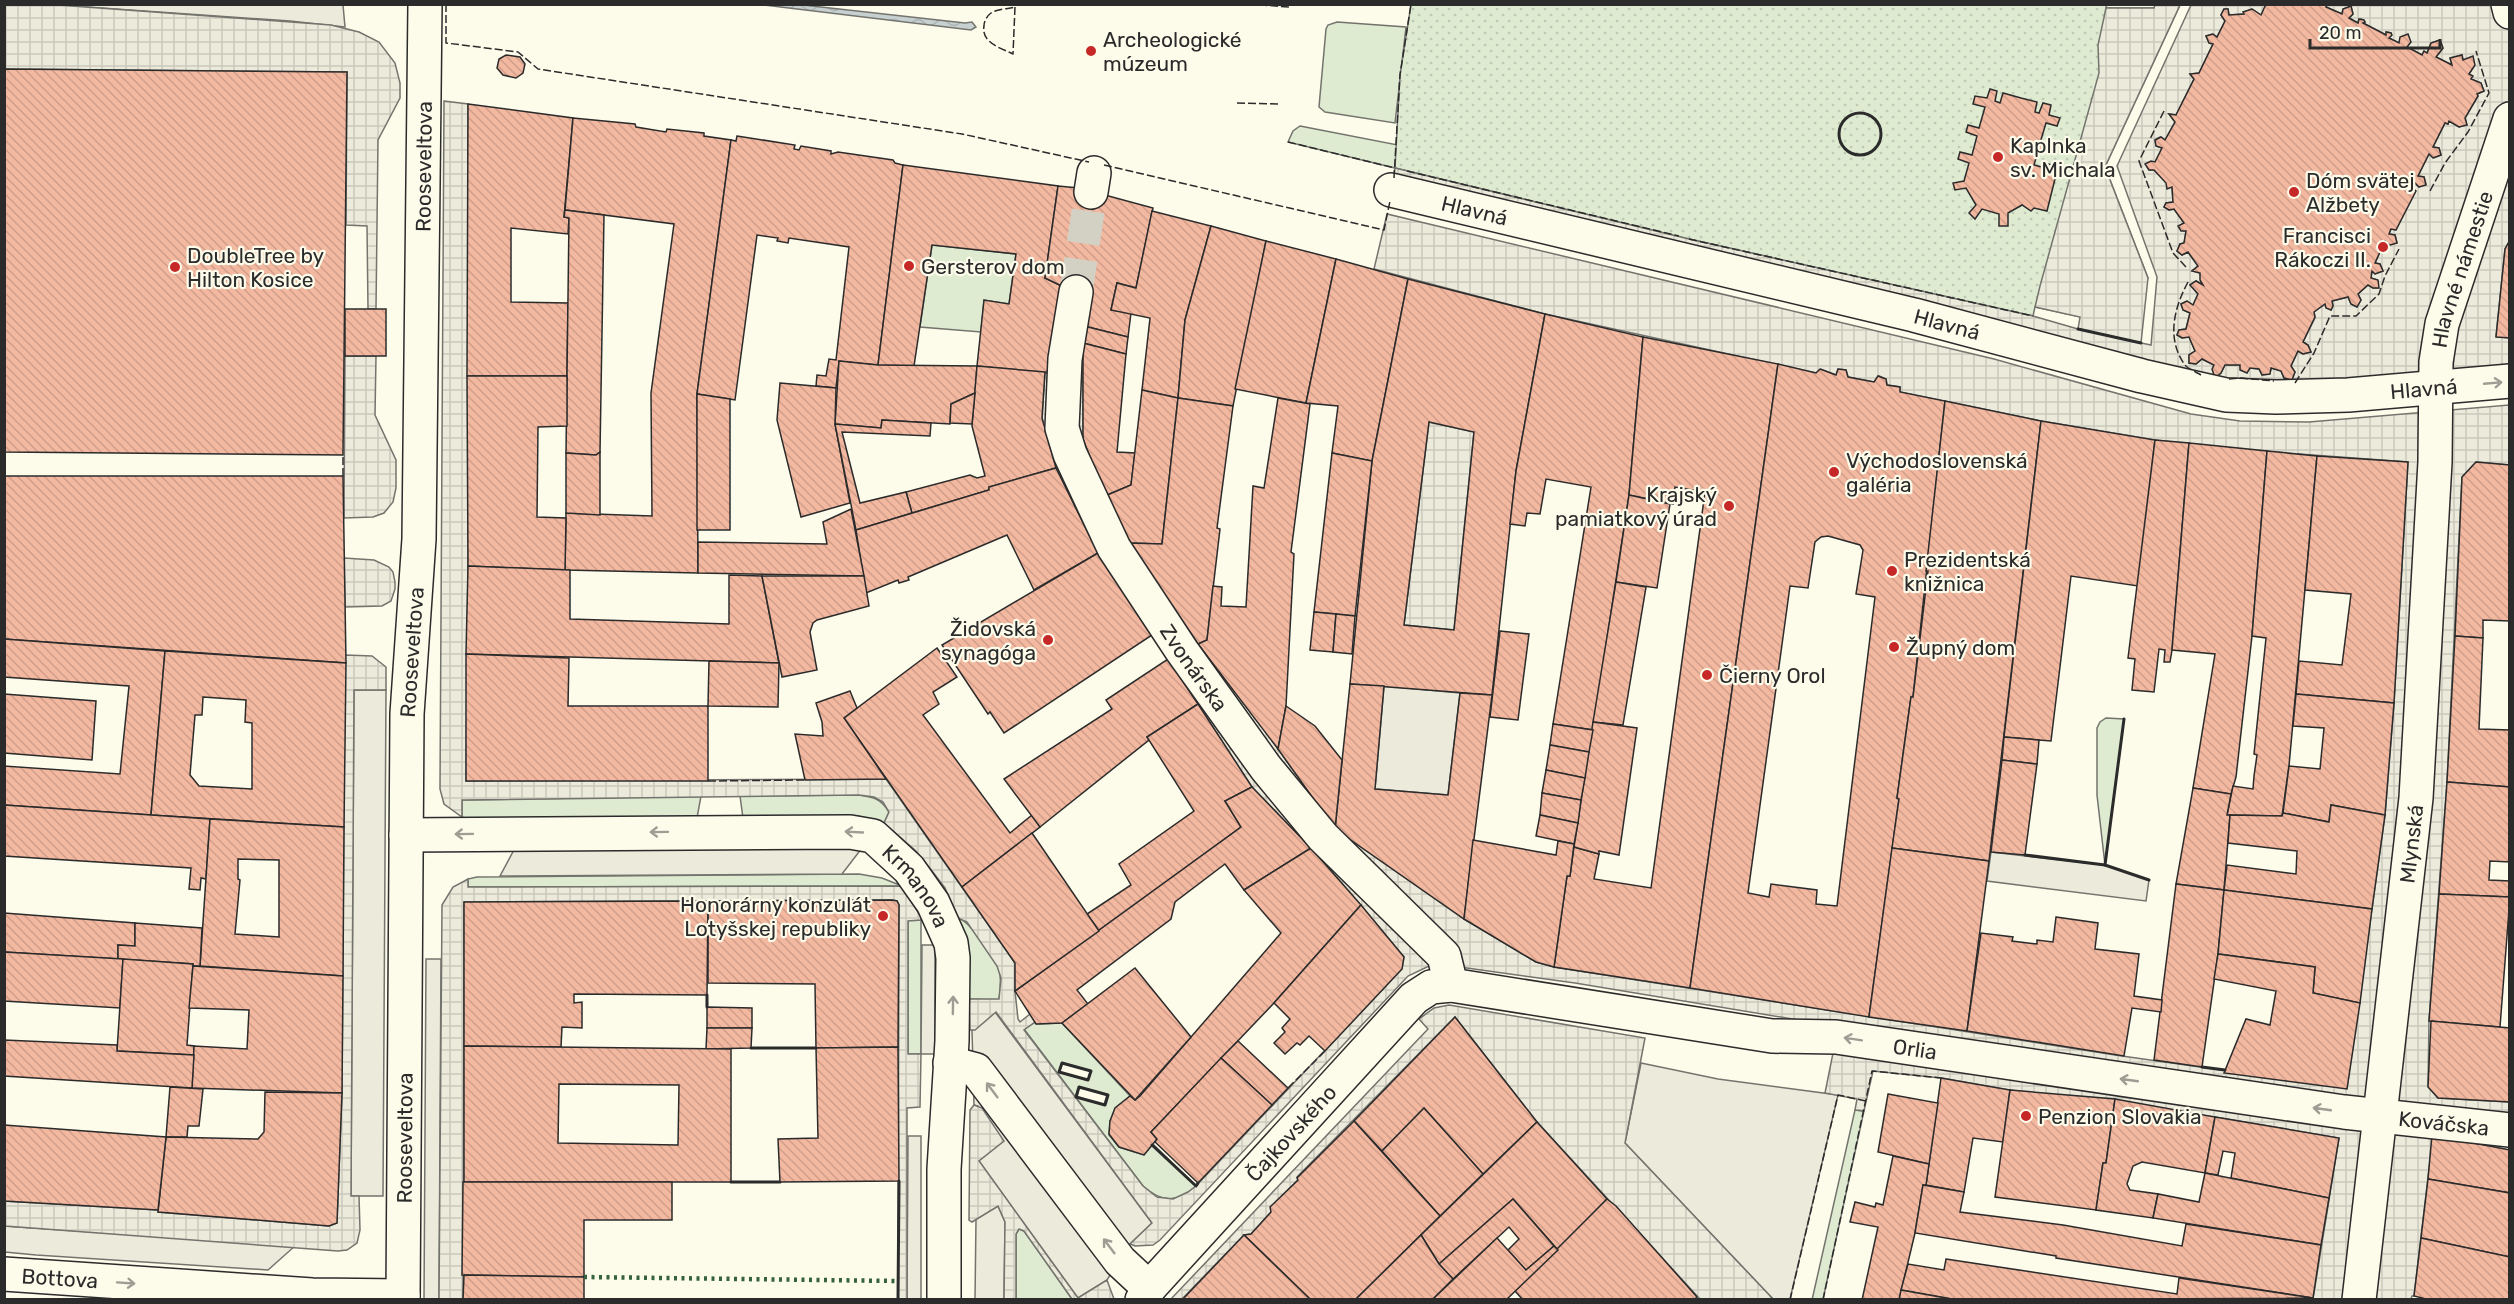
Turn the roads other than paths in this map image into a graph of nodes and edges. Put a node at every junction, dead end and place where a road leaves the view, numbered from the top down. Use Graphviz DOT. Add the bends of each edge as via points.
graph roads {
  1 [pos="2508,4"];
  2 [pos="420,5"];
  3 [pos="2510,12"];
  4 [pos="2510,119"];
  5 [pos="1391,190"];
  6 [pos="1076,292"];
  7 [pos="2510,381"];
  8 [pos="2435,387"];
  9 [pos="406,835"];
  10 [pos="1451,985"];
  11 [pos="950,1063"];
  12 [pos="2380,1116"];
  13 [pos="2510,1130"];
  14 [pos="4,1274"];
  15 [pos="1145,1294"];
  16 [pos="403,1298"];
  17 [pos="944,1299"];
  18 [pos="2359,1299"];
  1 -- 3 [label="street"];
  2 -- 9 [label="street, Rooseveltova" via="419,539 407,714"];
  4 -- 8 [label="street, Hlavné námestie" via="2442,324"];
  5 -- 8 [label="street, Hlavná" via="1914,315 2205,391 2276,397"];
  6 -- 10 [label="street, Zvonárska" via="1065,359 1062,428 1114,548 1266,768 1323,837 1444,956"];
  8 -- 7 [label="street, Hlavná, one-way"];
  8 -- 12 [label="street, Mlynská" via="2435,462 2416,798"];
  11 -- 9 [label="street, Krmanova, one-way" via="951,943 917,878 873,836 850,832"];
  9 -- 16 [label="street, Rooseveltova"];
  12 -- 10 [label="street, Orlia, one-way" via="1836,1037 1761,1034"];
  10 -- 15 [label="street, Čajkovského" via="1435,986 1417,994"];
  15 -- 11 [label="street, one-way" via="976,1070"];
  11 -- 17 [label="street, Krmanova" via="944,1169"];
  12 -- 13 [label="street, Kováčska"];
  12 -- 18 [label="street, Mlynská"];
  14 -- 16 [label="street, Bottova, one-way"];
}
